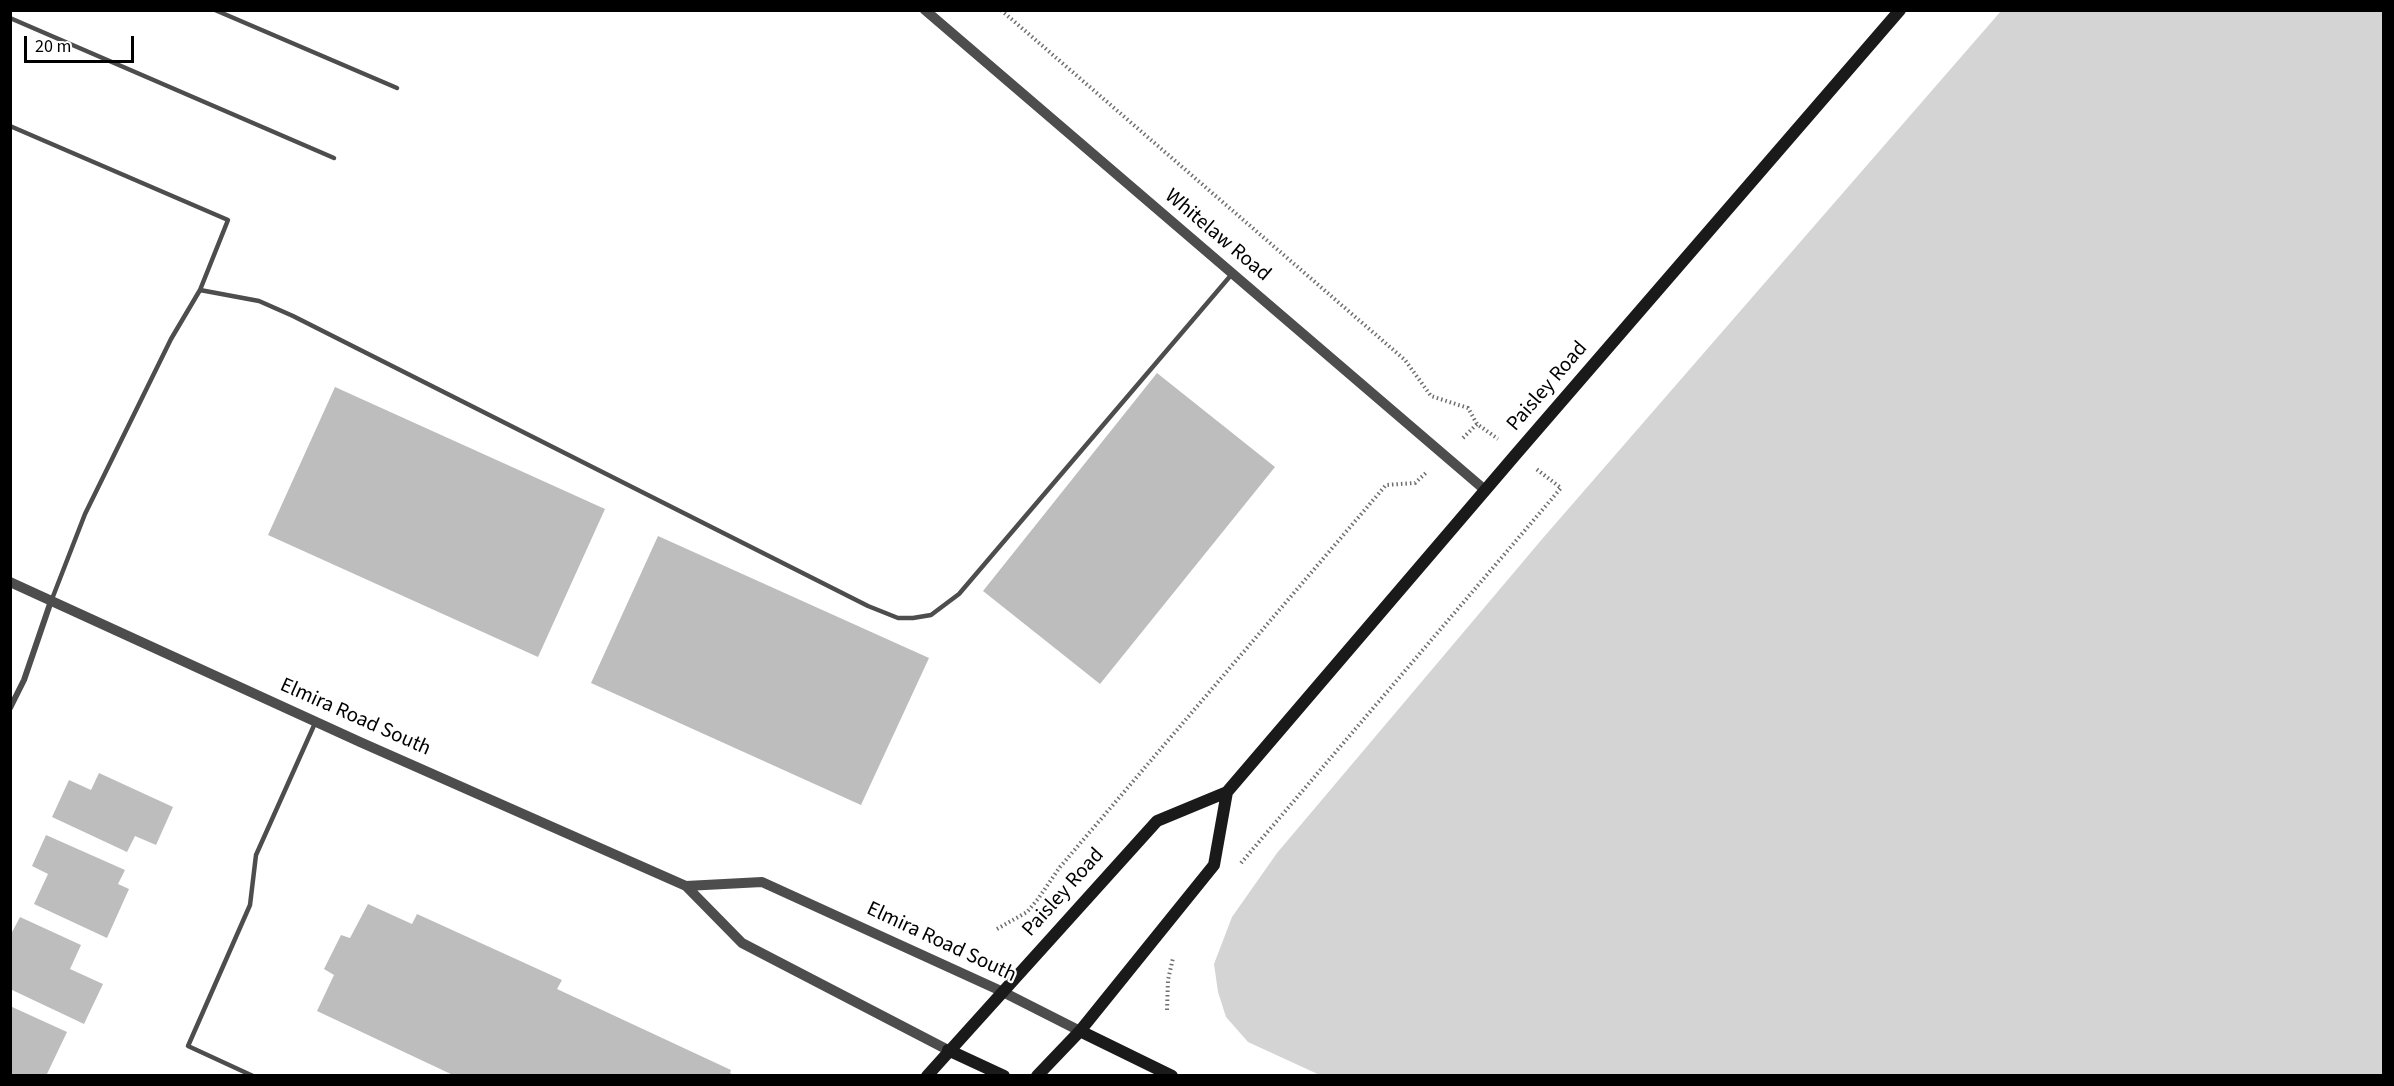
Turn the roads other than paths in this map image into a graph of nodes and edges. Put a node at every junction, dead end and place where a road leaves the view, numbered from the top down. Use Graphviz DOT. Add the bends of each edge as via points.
graph roads {
  1 [pos="215,10"];
  2 [pos="925,10"];
  3 [pos="1900,10"];
  4 [pos="10,18"];
  5 [pos="397,88"];
  6 [pos="10,126"];
  7 [pos="334,158"];
  8 [pos="1232,274"];
  9 [pos="200,290"];
  10 [pos="1485,489"];
  11 [pos="10,582"];
  12 [pos="51,601"];
  13 [pos="10,708"];
  14 [pos="316,721"];
  15 [pos="1227,792"];
  16 [pos="686,886"];
  17 [pos="1001,991"];
  18 [pos="1080,1031"];
  19 [pos="948,1050"];
  20 [pos="253,1076"];
  21 [pos="927,1076"];
  22 [pos="1004,1076"];
  23 [pos="1037,1076"];
  24 [pos="1172,1076"];
  1 -- 5 [label="lane"];
  2 -- 8 [label="street, Whitelaw Road"];
  3 -- 10 [label="main road, Paisley Road"];
  4 -- 7 [label="lane"];
  6 -- 9 [label="lane" via="228,220"];
  8 -- 9 [label="lane" via="959,594 932,615 913,618 898,618 868,606 293,316 259,302"];
  8 -- 10 [label="street, Whitelaw Road"];
  9 -- 12 [label="lane" via="171,339 85,514"];
  10 -- 15 [label="main road, Paisley Road"];
  11 -- 12 [label="street, Elmira Road South"];
  12 -- 13 [label="street" via="24,680"];
  12 -- 14 [label="street, Elmira Road South"];
  14 -- 16 [label="street, Elmira Road South"];
  14 -- 20 [label="lane" via="256,855 250,905 188,1046"];
  15 -- 17 [label="main road, Paisley Road" via="1157,821"];
  15 -- 18 [label="main road" via="1214,865"];
  16 -- 17 [label="street, Elmira Road South" via="762,882"];
  16 -- 19 [label="street, Elmira Road South" via="742,943"];
  17 -- 18 [label="street, Elmira Road South"];
  17 -- 19 [label="main road, Paisley Road"];
  18 -- 23 [label="main road"];
  18 -- 24 [label="main road, Elmira Road South"];
  19 -- 21 [label="main road, Paisley Road"];
  19 -- 22 [label="main road, Elmira Road South"];
}
